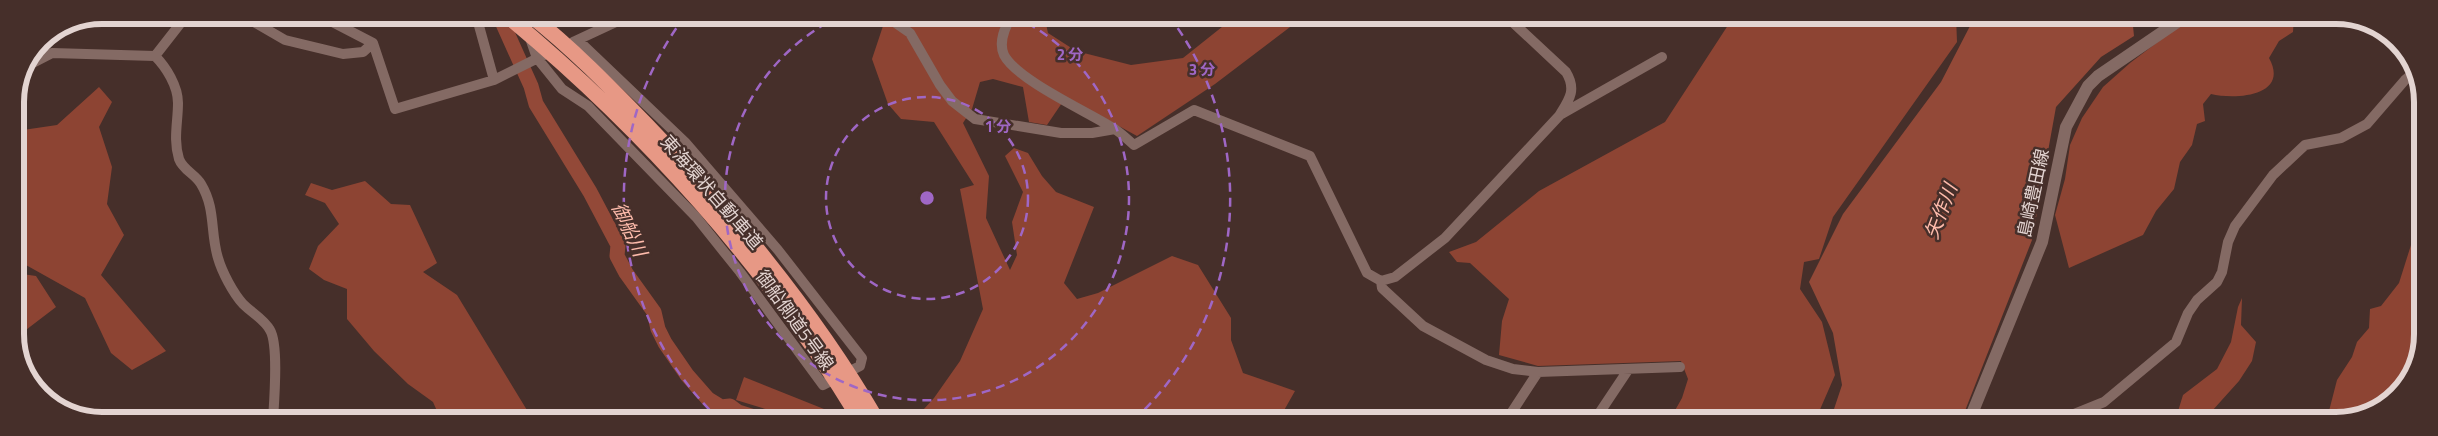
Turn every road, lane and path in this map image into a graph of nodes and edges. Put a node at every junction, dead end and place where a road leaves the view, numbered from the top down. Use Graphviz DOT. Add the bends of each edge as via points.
graph roads {
  1 [pos="180,24"];
  2 [pos="257,24"];
  3 [pos="337,24"];
  4 [pos="478,24"];
  5 [pos="516,24"];
  6 [pos="525,24"];
  7 [pos="540,24"];
  8 [pos="612,24"];
  9 [pos="897,24"];
  10 [pos="1007,24"];
  11 [pos="1514,24"];
  12 [pos="2174,24"];
  13 [pos="578,40"];
  14 [pos="373,43"];
  15 [pos="155,56"];
  16 [pos="1662,57"];
  17 [pos="536,59"];
  18 [pos="35,62"];
  19 [pos="2410,76"];
  20 [pos="494,80"];
  21 [pos="1559,116"];
  22 [pos="1115,129"];
  23 [pos="685,142"];
  24 [pos="643,163"];
  25 [pos="778,250"];
  26 [pos="740,272"];
  27 [pos="1381,281"];
  28 [pos="1680,366"];
  29 [pos="1628,370"];
  30 [pos="1538,372"];
  31 [pos="274,412"];
  32 [pos="855,412"];
  33 [pos="872,412"];
  34 [pos="1512,412"];
  35 [pos="1600,412"];
  36 [pos="1973,412"];
  37 [pos="2079,412"];
  1 -- 15 [label="street"];
  2 -- 14 [label="street" via="285,40 343,54 363,52"];
  3 -- 14 [label="street"];
  4 -- 20 [label="street"];
  5 -- 32 [label="highway, 東海環状自動車道" via="588,86 688,190 768,286"];
  6 -- 17 [label="street, 御船側道5号線"];
  7 -- 33 [label="highway, 東海環状自動車道" via="614,91 732,218 805,312"];
  8 -- 13 [label="street"];
  9 -- 22 [label="street" via="910,33 952,101 975,119 1061,133"];
  10 -- 22 [label="street" via="1002,32 1004,54 1014,67 1045,90"];
  11 -- 21 [label="street" via="1572,81 1573,90"];
  12 -- 36 [label="main road, 島崎豊田線" via="2088,86 2064,133 2042,242"];
  13 -- 17 [label="street"];
  13 -- 23 [label="street, 御船側道5号線"];
  14 -- 20 [label="street" via="395,109"];
  15 -- 18 [label="street" via="52,53"];
  15 -- 31 [label="street" via="168,73 176,92 174,132 178,155 185,169 201,184 208,201 214,220 218,258 238,297 271,331 276,388"];
  16 -- 21 [label="street"];
  17 -- 20 [label="street"];
  17 -- 24 [label="street, 御船側道5号線" via="562,89 588,106"];
  19 -- 37 [label="street" via="2367,124 2341,138 2305,145 2273,175 2235,226 2217,282 2188,313 2176,342 2104,402"];
  21 -- 27 [label="street" via="1445,238 1395,277"];
  22 -- 27 [label="street" via="1134,145 1194,110 1310,156 1367,274"];
  23 -- 24 [label="street"];
  23 -- 25 [label="street, 御船側道5号線"];
  24 -- 26 [label="street, 御船側道5号線" via="696,217"];
  25 -- 26 [label="street"];
  25 -- 26 [label="street, 御船側道5号線" via="862,358 860,366 823,385"];
  27 -- 30 [label="street" via="1382,288 1423,326 1450,342 1486,360 1513,369"];
  28 -- 29 [label="street"];
  29 -- 30 [label="street"];
  29 -- 35 [label="street"];
  30 -- 34 [label="street"];
}
